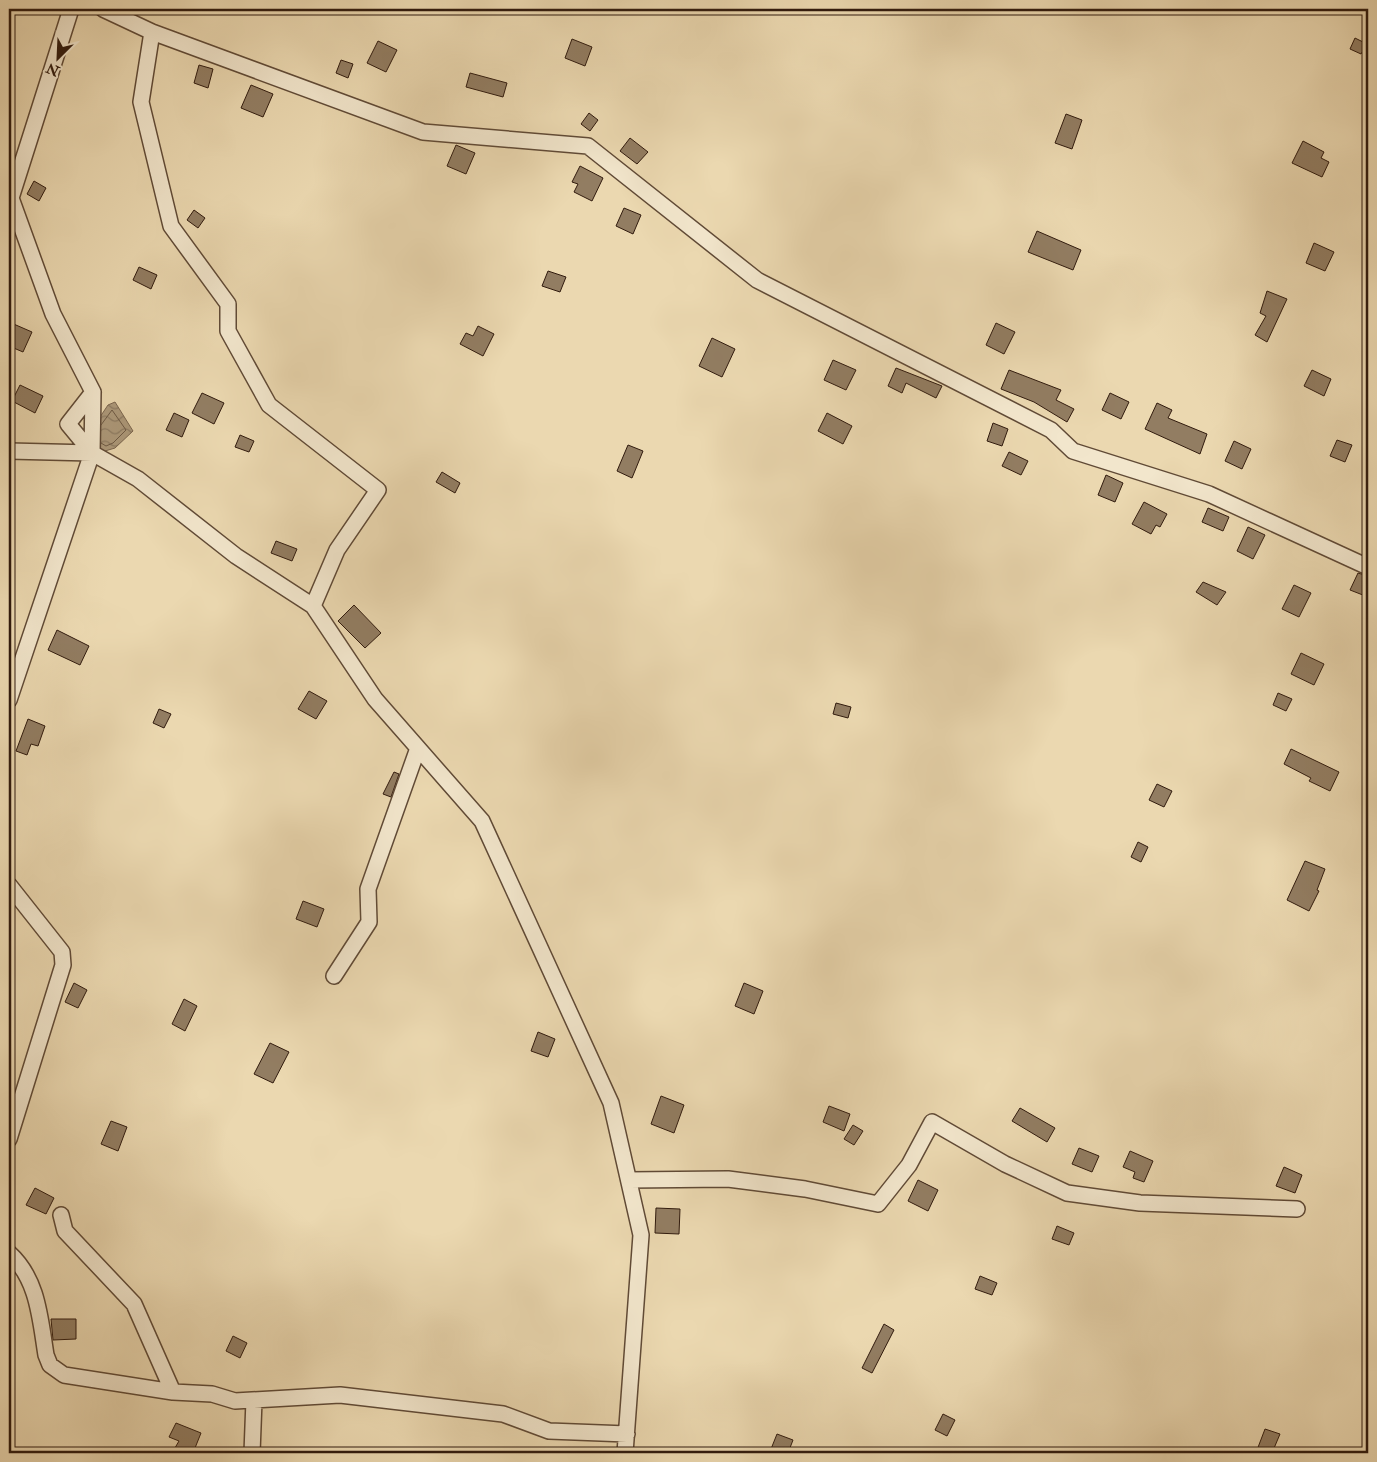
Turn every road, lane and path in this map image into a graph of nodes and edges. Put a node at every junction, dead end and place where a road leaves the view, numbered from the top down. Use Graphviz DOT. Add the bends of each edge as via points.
graph roads {
  1 [pos="71,9"];
  2 [pos="103,9"];
  3 [pos="152,32"];
  4 [pos="92,392"];
  5 [pos="9,451"];
  6 [pos="92,453"];
  7 [pos="1368,567"];
  8 [pos="313,606"];
  9 [pos="9,700"];
  10 [pos="418,748"];
  11 [pos="9,885"];
  12 [pos="334,976"];
  13 [pos="9,1139"];
  14 [pos="629,1180"];
  15 [pos="1298,1209"];
  16 [pos="61,1215"];
  17 [pos="9,1253"];
  18 [pos="173,1392"];
  19 [pos="254,1400"];
  20 [pos="626,1434"];
  21 [pos="252,1453"];
  22 [pos="625,1453"];
  1 -- 4 [label="street" via="11,198 53,314"];
  2 -- 3 [label="street"];
  3 -- 7 [label="street" via="423,132 588,146 756,280 1051,430 1073,451 1209,494"];
  3 -- 8 [label="street" via="141,102 171,226 228,304 228,331 269,405 378,490 337,550"];
  4 -- 6 [label="street"];
  4 -- 6 [label="street" via="68,424"];
  5 -- 6 [label="street"];
  6 -- 8 [label="street" via="138,479 236,556"];
  6 -- 9 [label="street"];
  8 -- 10 [label="street" via="375,699"];
  10 -- 12 [label="street" via="368,889 369,922"];
  10 -- 14 [label="street" via="482,821 611,1103"];
  11 -- 13 [label="street" via="62,952 63,965"];
  14 -- 15 [label="street" via="728,1179 805,1189 878,1204 909,1165 932,1122 1005,1164 1068,1193 1140,1203"];
  14 -- 20 [label="street" via="641,1235"];
  16 -- 18 [label="street" via="65,1231 134,1304"];
  17 -- 18 [label="street" via="27,1274 32,1286 46,1355 58,1372"];
  18 -- 19 [label="street" via="212,1394 235,1401"];
  19 -- 20 [label="street" via="340,1395 503,1414 549,1431"];
  19 -- 21 [label="street"];
  20 -- 22 [label="street"];
}
